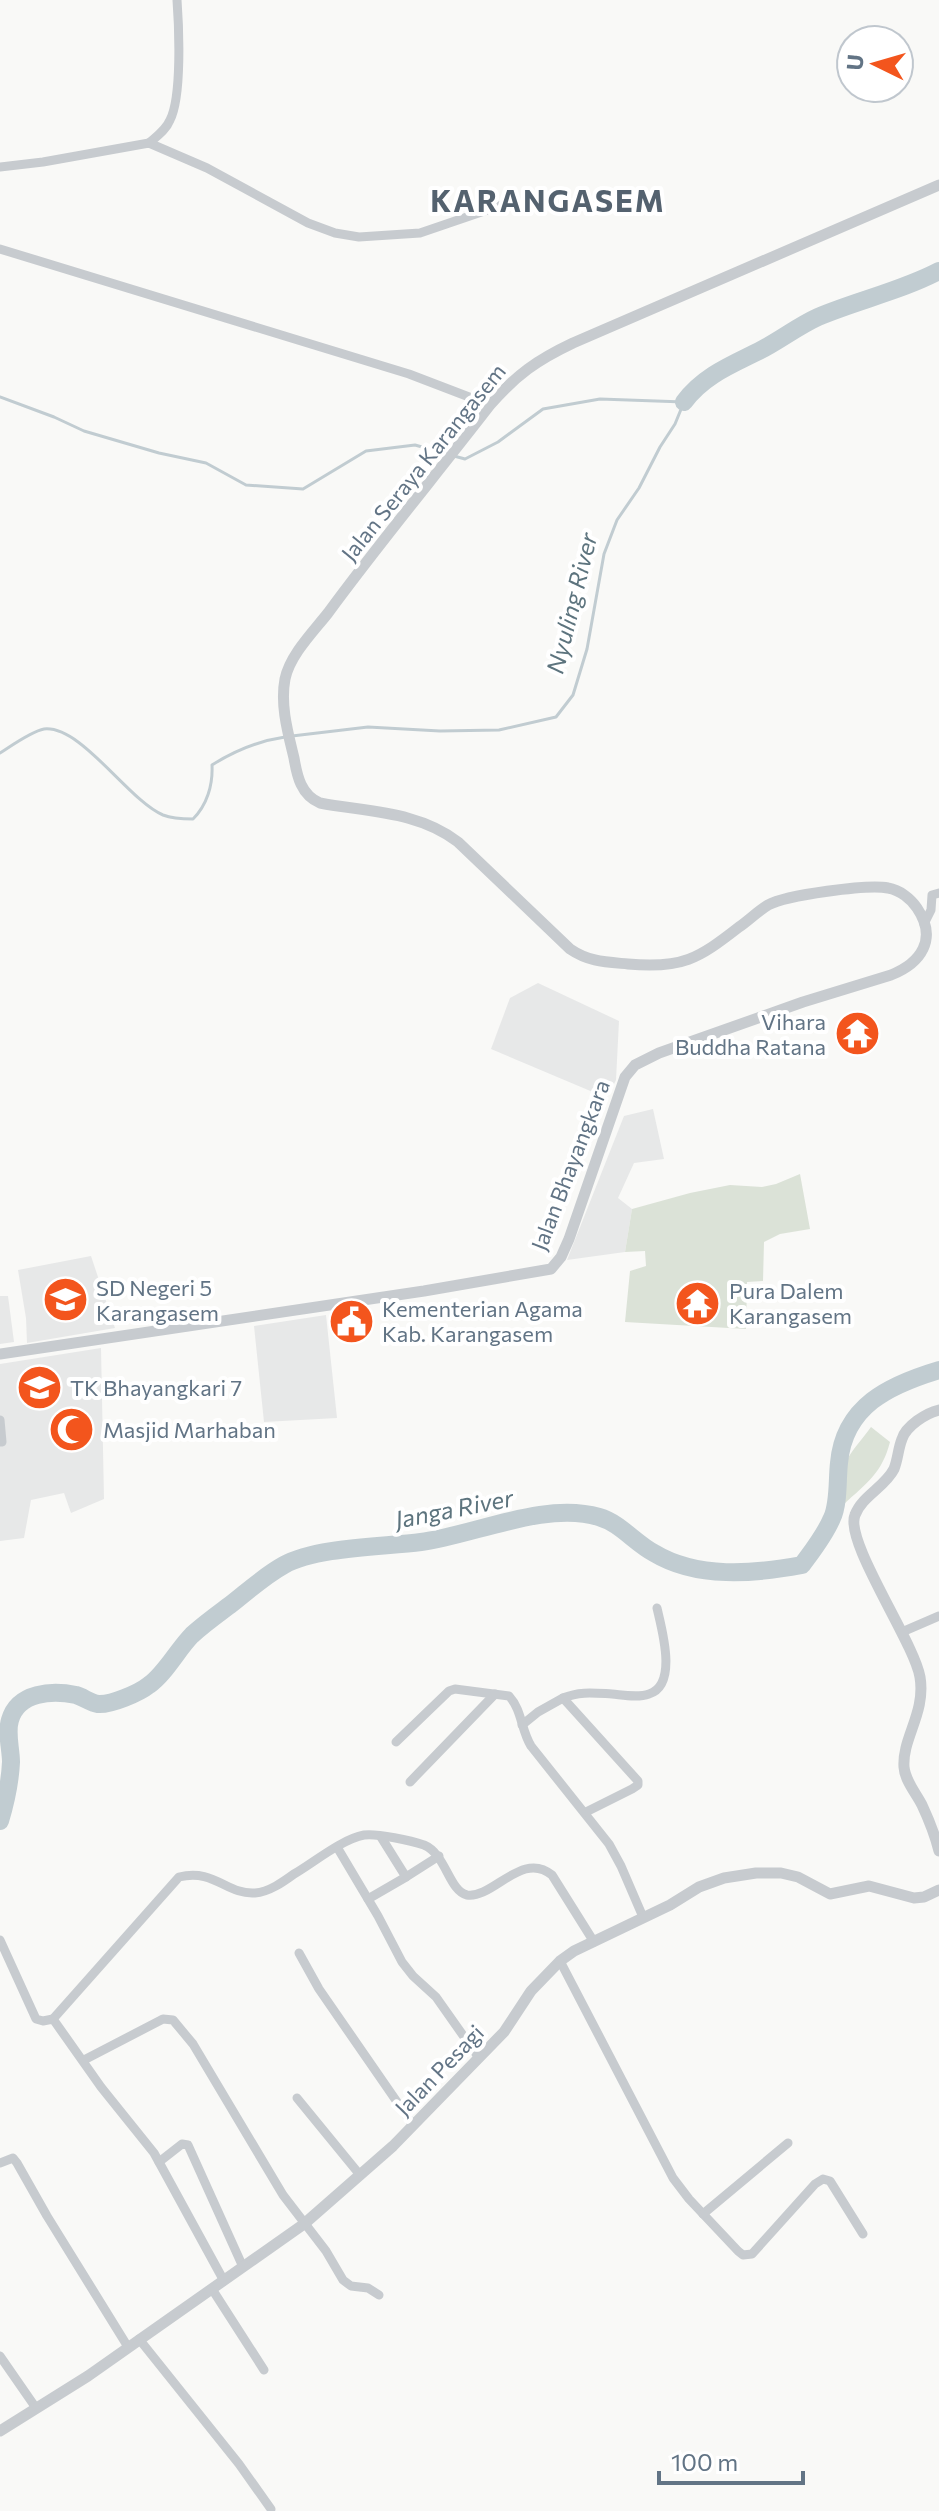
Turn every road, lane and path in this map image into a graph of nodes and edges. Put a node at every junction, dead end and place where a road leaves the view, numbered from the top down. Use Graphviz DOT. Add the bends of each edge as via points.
graph roads {
  1 [pos="177,0"];
  2 [pos="149,143"];
  3 [pos="0,167"];
  4 [pos="939,185"];
  5 [pos="514,201"];
  6 [pos="0,249"];
  7 [pos="490,405"];
  8 [pos="939,893"];
  9 [pos="924,924"];
  10 [pos="0,1354"];
  11 [pos="939,1410"];
  12 [pos="0,1420"];
  13 [pos="0,1442"];
  14 [pos="657,1608"];
  15 [pos="939,1616"];
  16 [pos="902,1632"];
  17 [pos="495,1694"];
  18 [pos="563,1698"];
  19 [pos="522,1725"];
  20 [pos="396,1742"];
  21 [pos="410,1782"];
  22 [pos="586,1812"];
  23 [pos="381,1837"];
  24 [pos="337,1847"];
  25 [pos="939,1851"];
  26 [pos="439,1856"];
  27 [pos="406,1877"];
  28 [pos="939,1890"];
  29 [pos="368,1899"];
  30 [pos="643,1917"];
  31 [pos="0,1940"];
  32 [pos="594,1942"];
  33 [pos="299,1953"];
  34 [pos="560,1961"];
  35 [pos="53,2019"];
  36 [pos="479,2058"];
  37 [pos="84,2060"];
  38 [pos="297,2098"];
  39 [pos="413,2125"];
  40 [pos="788,2143"];
  41 [pos="159,2162"];
  42 [pos="0,2163"];
  43 [pos="360,2175"];
  44 [pos="703,2214"];
  45 [pos="304,2224"];
  46 [pos="863,2234"];
  47 [pos="243,2267"];
  48 [pos="224,2281"];
  49 [pos="212,2289"];
  50 [pos="379,2295"];
  51 [pos="139,2339"];
  52 [pos="128,2347"];
  53 [pos="0,2356"];
  54 [pos="264,2370"];
  55 [pos="36,2408"];
  56 [pos="0,2430"];
  57 [pos="271,2509"];
  1 -- 2 [label="street" via="173,112"];
  2 -- 3 [label="street"];
  2 -- 5 [label="street" via="308,223 359,237 420,233"];
  4 -- 7 [label="street, Jalan Seraya Karangasem" via="548,355 509,382"];
  6 -- 7 [label="street" via="409,374"];
  7 -- 9 [label="street, Jalan Seraya Karangasem" via="294,658 285,679 286,724 307,794 320,803 437,828 570,949 598,962 678,964 701,955 774,903 850,889 897,891 912,902"];
  8 -- 9 [label="street" via="932,895"];
  9 -- 10 [label="street, Jalan Bhayangkara" via="922,952 907,968 635,1065 621,1086 569,1239 551,1269"];
  11 -- 16 [label="street" via="907,1430 892,1473 853,1519 875,1580"];
  12 -- 13 [label="street"];
  14 -- 18 [label="street" via="666,1659 658,1690 632,1696 585,1692"];
  15 -- 16 [label="street"];
  16 -- 25 [label="street" via="921,1690 905,1771"];
  17 -- 19 [label="street" via="512,1699"];
  17 -- 20 [label="street" via="449,1691"];
  17 -- 21 [label="street"];
  18 -- 19 [label="street"];
  18 -- 22 [label="street" via="638,1781"];
  19 -- 22 [label="street" via="531,1746"];
  22 -- 30 [label="street" via="621,1866"];
  23 -- 24 [label="street" via="361,1836"];
  23 -- 26 [label="street" via="423,1845"];
  23 -- 27 [label="street"];
  24 -- 29 [label="street"];
  24 -- 35 [label="street" via="257,1893 211,1877 179,1877"];
  26 -- 27 [label="street"];
  26 -- 32 [label="street" via="457,1889 466,1894 477,1894 520,1871 546,1870"];
  27 -- 29 [label="street"];
  28 -- 30 [label="street, Jalan Pesagi" via="914,1898 869,1886 830,1894 788,1874 756,1873 712,1881"];
  29 -- 36 [label="street" via="409,1971 443,2006"];
  30 -- 32 [label="street, Jalan Pesagi"];
  31 -- 35 [label="street" via="36,2019"];
  32 -- 34 [label="street, Jalan Pesagi"];
  33 -- 39 [label="street"];
  34 -- 36 [label="street, Jalan Pesagi"];
  34 -- 44 [label="street" via="673,2178"];
  35 -- 37 [label="street"];
  36 -- 39 [label="street, Jalan Pesagi"];
  37 -- 41 [label="street"];
  37 -- 45 [label="street" via="163,2019 173,2020"];
  38 -- 43 [label="street"];
  39 -- 43 [label="street, Jalan Pesagi"];
  40 -- 44 [label="street"];
  41 -- 47 [label="street" via="188,2145"];
  41 -- 48 [label="street"];
  42 -- 52 [label="street" via="13,2158 17,2163"];
  43 -- 45 [label="street, Jalan Pesagi"];
  44 -- 46 [label="street" via="738,2251 752,2254 823,2179 830,2181"];
  45 -- 47 [label="street, Jalan Pesagi"];
  45 -- 50 [label="street" via="347,2284"];
  47 -- 48 [label="street, Jalan Pesagi"];
  48 -- 49 [label="street, Jalan Pesagi"];
  49 -- 51 [label="street, Jalan Pesagi"];
  49 -- 54 [label="street"];
  51 -- 52 [label="street, Jalan Pesagi"];
  51 -- 57 [label="street"];
  52 -- 55 [label="street, Jalan Pesagi"];
  53 -- 55 [label="street"];
  55 -- 56 [label="street, Jalan Pesagi"];
}
